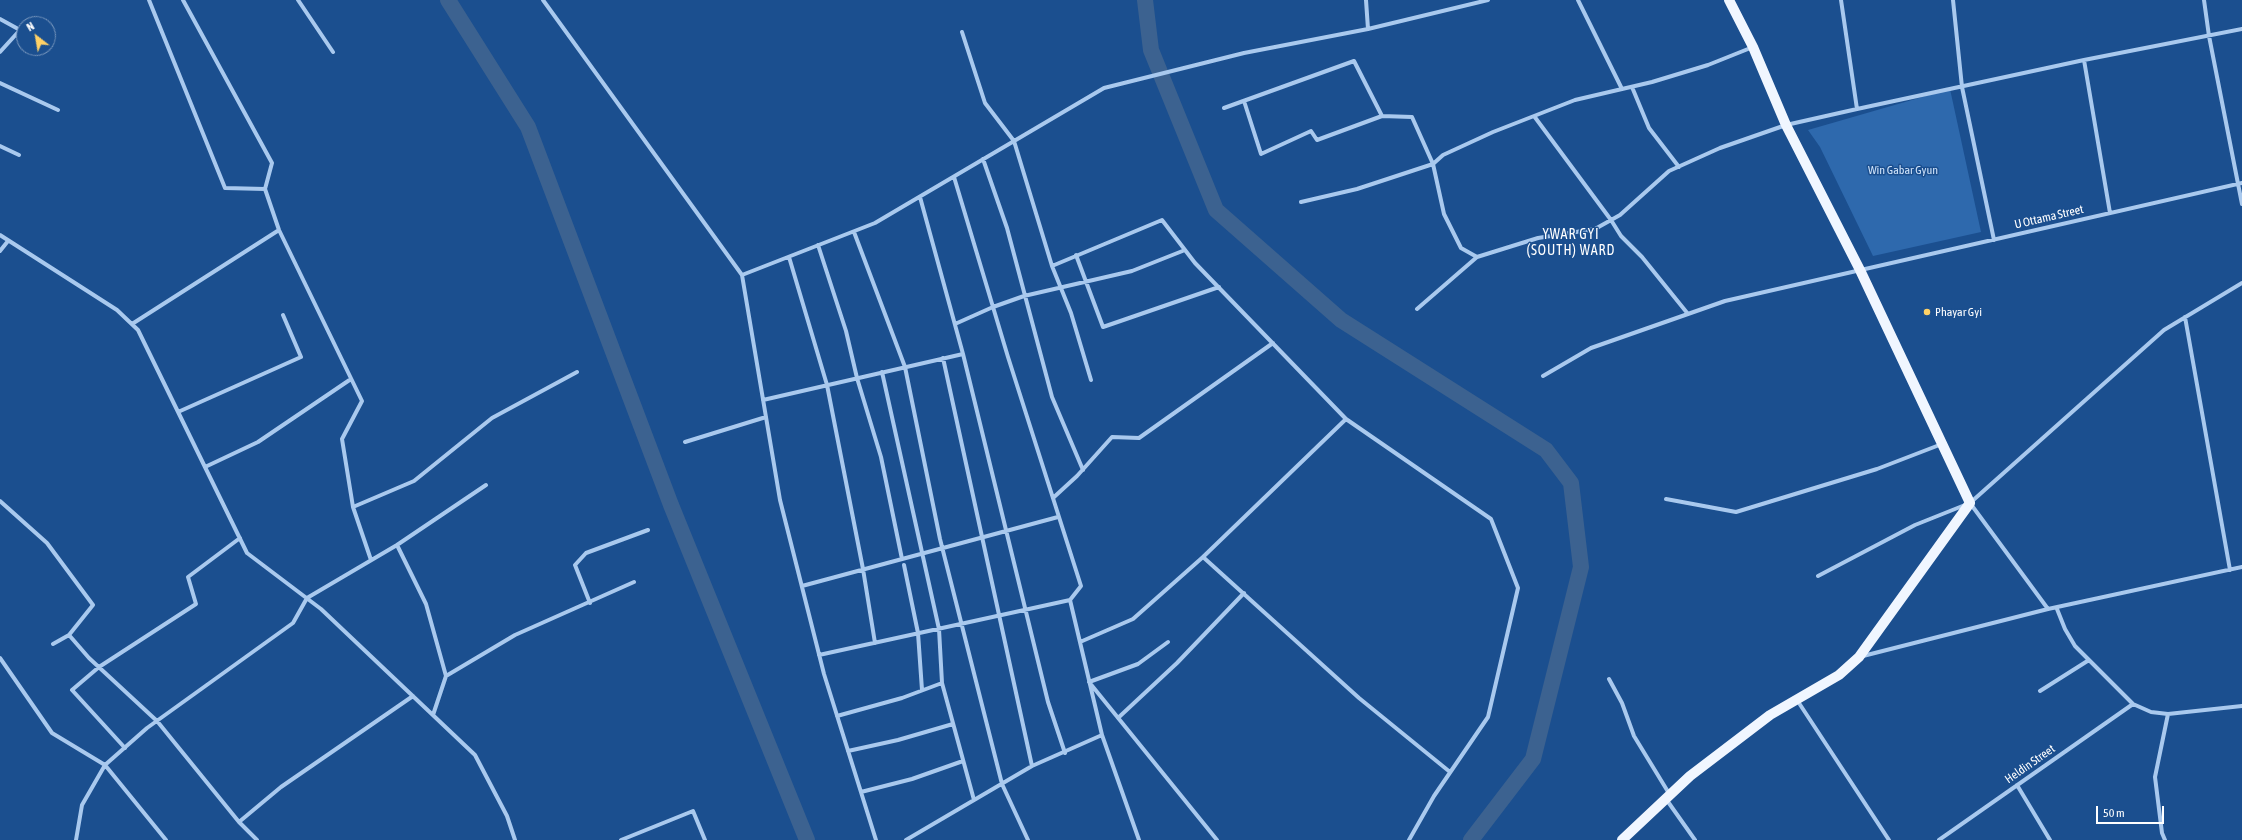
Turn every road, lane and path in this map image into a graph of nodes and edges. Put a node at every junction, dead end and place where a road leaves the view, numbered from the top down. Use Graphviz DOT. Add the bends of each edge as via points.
graph roads {
  1 [pos="149,0"];
  2 [pos="183,0"];
  3 [pos="298,0"];
  4 [pos="543,0"];
  5 [pos="1366,0"];
  6 [pos="1488,0"];
  7 [pos="1578,0"];
  8 [pos="1729,0"];
  9 [pos="1841,0"];
  10 [pos="1952,0"];
  11 [pos="2204,0"];
  12 [pos="0,19"];
  13 [pos="1368,29"];
  14 [pos="2242,29"];
  15 [pos="962,32"];
  16 [pos="2209,36"];
  17 [pos="1753,47"];
  18 [pos="0,52"];
  19 [pos="332,52"];
  20 [pos="2084,60"];
  21 [pos="0,83"];
  22 [pos="1632,87"];
  23 [pos="1962,87"];
  24 [pos="1622,89"];
  25 [pos="1244,101"];
  26 [pos="1224,108"];
  27 [pos="1857,109"];
  28 [pos="58,110"];
  29 [pos="1382,116"];
  30 [pos="1534,116"];
  31 [pos="1786,125"];
  32 [pos="1014,141"];
  33 [pos="0,146"];
  34 [pos="19,155"];
  35 [pos="983,159"];
  36 [pos="1433,164"];
  37 [pos="1679,166"];
  38 [pos="954,177"];
  39 [pos="2241,183"];
  40 [pos="265,189"];
  41 [pos="920,197"];
  42 [pos="1301,202"];
  43 [pos="2242,204"];
  44 [pos="2110,213"];
  45 [pos="1611,220"];
  46 [pos="279,230"];
  47 [pos="854,232"];
  48 [pos="0,235"];
  49 [pos="1994,240"];
  50 [pos="8,241"];
  51 [pos="818,246"];
  52 [pos="1185,250"];
  53 [pos="0,251"];
  54 [pos="1076,255"];
  55 [pos="789,257"];
  56 [pos="1477,257"];
  57 [pos="1052,266"];
  58 [pos="1860,270"];
  59 [pos="742,275"];
  60 [pos="1084,281"];
  61 [pos="2242,283"];
  62 [pos="1219,287"];
  63 [pos="1060,288"];
  64 [pos="1024,296"];
  65 [pos="993,307"];
  66 [pos="1417,309"];
  67 [pos="1688,314"];
  68 [pos="283,315"];
  69 [pos="2185,317"];
  70 [pos="132,324"];
  71 [pos="955,324"];
  72 [pos="1273,343"];
  73 [pos="963,354"];
  74 [pos="943,358"];
  75 [pos="905,367"];
  76 [pos="578,372"];
  77 [pos="882,372"];
  78 [pos="1543,376"];
  79 [pos="857,378"];
  80 [pos="351,379"];
  81 [pos="1091,380"];
  82 [pos="827,385"];
  83 [pos="763,400"];
  84 [pos="178,412"];
  85 [pos="766,417"];
  86 [pos="1346,419"];
  87 [pos="685,442"];
  88 [pos="1942,444"];
  89 [pos="205,467"];
  90 [pos="1082,470"];
  91 [pos="486,485"];
  92 [pos="1053,498"];
  93 [pos="1666,499"];
  94 [pos="0,501"];
  95 [pos="1970,503"];
  96 [pos="353,507"];
  97 [pos="1058,517"];
  98 [pos="648,530"];
  99 [pos="1008,531"];
  100 [pos="982,537"];
  101 [pos="240,538"];
  102 [pos="397,545"];
  103 [pos="943,548"];
  104 [pos="921,554"];
  105 [pos="1203,557"];
  106 [pos="902,559"];
  107 [pos="371,560"];
  108 [pos="904,565"];
  109 [pos="2242,567"];
  110 [pos="863,570"];
  111 [pos="2230,570"];
  112 [pos="1818,576"];
  113 [pos="634,582"];
  114 [pos="802,586"];
  115 [pos="1244,593"];
  116 [pos="307,598"];
  117 [pos="1070,600"];
  118 [pos="590,603"];
  119 [pos="2048,609"];
  120 [pos="2057,609"];
  121 [pos="1026,610"];
  122 [pos="998,616"];
  123 [pos="963,624"];
  124 [pos="939,629"];
  125 [pos="918,633"];
  126 [pos="69,635"];
  127 [pos="1080,642"];
  128 [pos="1168,642"];
  129 [pos="875,643"];
  130 [pos="53,644"];
  131 [pos="820,655"];
  132 [pos="1859,657"];
  133 [pos="0,658"];
  134 [pos="2089,660"];
  135 [pos="99,667"];
  136 [pos="446,676"];
  137 [pos="1609,679"];
  138 [pos="1089,682"];
  139 [pos="942,683"];
  140 [pos="922,690"];
  141 [pos="2040,691"];
  142 [pos="413,696"];
  143 [pos="1797,700"];
  144 [pos="2133,704"];
  145 [pos="2242,706"];
  146 [pos="2168,714"];
  147 [pos="434,715"];
  148 [pos="837,716"];
  149 [pos="1118,718"];
  150 [pos="157,721"];
  151 [pos="953,724"];
  152 [pos="1102,735"];
  153 [pos="125,748"];
  154 [pos="848,751"];
  155 [pos="1065,753"];
  156 [pos="963,761"];
  157 [pos="105,765"];
  158 [pos="1032,766"];
  159 [pos="1450,772"];
  160 [pos="1002,784"];
  161 [pos="2017,785"];
  162 [pos="861,792"];
  163 [pos="1668,797"];
  164 [pos="974,800"];
  165 [pos="239,822"];
  166 [pos="76,840"];
  167 [pos="166,840"];
  168 [pos="257,840"];
  169 [pos="515,840"];
  170 [pos="621,840"];
  171 [pos="705,840"];
  172 [pos="876,840"];
  173 [pos="906,840"];
  174 [pos="1028,840"];
  175 [pos="1139,840"];
  176 [pos="1217,840"];
  177 [pos="1409,840"];
  178 [pos="1622,840"];
  179 [pos="1695,840"];
  180 [pos="1889,840"];
  181 [pos="1939,840"];
  182 [pos="2050,840"];
  183 [pos="2165,840"];
  1 -- 40 [label="street" via="225,188"];
  2 -- 40 [label="street" via="272,163"];
  3 -- 19 [label="street"];
  4 -- 59 [label="street"];
  5 -- 13 [label="street"];
  6 -- 13 [label="street"];
  7 -- 24 [label="street"];
  8 -- 17 [label="main road"];
  9 -- 27 [label="street"];
  10 -- 23 [label="street"];
  11 -- 16 [label="street"];
  12 -- 18 [label="street" via="20,30"];
  13 -- 32 [label="street" via="1244,53 1104,88"];
  14 -- 16 [label="street"];
  15 -- 32 [label="street" via="985,103"];
  16 -- 20 [label="street"];
  16 -- 39 [label="street"];
  17 -- 22 [label="street" via="1708,65"];
  17 -- 31 [label="main road"];
  20 -- 23 [label="street"];
  20 -- 44 [label="street"];
  21 -- 28 [label="street"];
  22 -- 24 [label="street"];
  22 -- 37 [label="street" via="1649,128"];
  23 -- 27 [label="street"];
  23 -- 49 [label="street"];
  24 -- 30 [label="street" via="1575,100"];
  25 -- 26 [label="street"];
  25 -- 29 [label="street" via="1354,61"];
  25 -- 29 [label="street" via="1261,154 1311,131 1317,140"];
  27 -- 31 [label="street"];
  29 -- 36 [label="street" via="1412,117"];
  30 -- 36 [label="street" via="1443,155"];
  30 -- 45 [label="street"];
  31 -- 37 [label="street" via="1720,148"];
  31 -- 58 [label="main road"];
  32 -- 35 [label="street"];
  32 -- 57 [label="street"];
  33 -- 34 [label="street"];
  35 -- 38 [label="street"];
  35 -- 64 [label="street" via="1007,228"];
  36 -- 42 [label="street" via="1357,188"];
  36 -- 56 [label="street" via="1444,214 1461,248"];
  37 -- 45 [label="street" via="1669,171"];
  38 -- 41 [label="street"];
  38 -- 65 [label="street"];
  39 -- 43 [label="street"];
  39 -- 44 [label="street, U Ottama Street"];
  40 -- 46 [label="street"];
  41 -- 47 [label="street"];
  41 -- 71 [label="street"];
  44 -- 49 [label="street, U Ottama Street"];
  45 -- 56 [label="street" via="1595,229 1538,238"];
  45 -- 67 [label="street" via="1621,236 1642,257"];
  46 -- 70 [label="street"];
  46 -- 80 [label="street"];
  47 -- 51 [label="street"];
  47 -- 75 [label="street"];
  48 -- 50 [label="street"];
  49 -- 58 [label="street, U Ottama Street"];
  50 -- 53 [label="street"];
  50 -- 70 [label="street" via="117,310"];
  51 -- 55 [label="street"];
  51 -- 79 [label="street" via="846,331"];
  52 -- 54 [label="street" via="1162,220"];
  52 -- 60 [label="street" via="1132,271"];
  52 -- 62 [label="street"];
  54 -- 57 [label="street"];
  54 -- 60 [label="street"];
  55 -- 59 [label="street"];
  55 -- 82 [label="street"];
  56 -- 66 [label="street"];
  57 -- 63 [label="street"];
  58 -- 67 [label="street, U Ottama Street" via="1725,301"];
  58 -- 88 [label="main road"];
  59 -- 83 [label="street"];
  60 -- 62 [label="street" via="1102,327"];
  60 -- 63 [label="street"];
  61 -- 69 [label="street"];
  62 -- 72 [label="street"];
  63 -- 64 [label="street"];
  63 -- 81 [label="street" via="1071,313"];
  64 -- 65 [label="street"];
  64 -- 90 [label="street" via="1052,397"];
  65 -- 71 [label="street"];
  65 -- 92 [label="street"];
  67 -- 78 [label="street, U Ottama Street" via="1591,348"];
  68 -- 84 [label="street" via="301,357"];
  69 -- 95 [label="street" via="2164,330"];
  69 -- 111 [label="street"];
  70 -- 84 [label="street" via="138,330"];
  71 -- 73 [label="street"];
  72 -- 86 [label="street"];
  72 -- 90 [label="street" via="1139,438 1112,437"];
  73 -- 74 [label="street"];
  73 -- 99 [label="street"];
  74 -- 75 [label="street"];
  74 -- 100 [label="street"];
  75 -- 77 [label="street"];
  75 -- 103 [label="street"];
  76 -- 96 [label="street" via="492,418 414,481"];
  77 -- 79 [label="street"];
  77 -- 104 [label="street"];
  79 -- 82 [label="street"];
  79 -- 106 [label="street" via="881,457"];
  80 -- 89 [label="street" via="258,442"];
  80 -- 96 [label="street" via="362,401 342,439"];
  82 -- 83 [label="street"];
  82 -- 110 [label="street"];
  83 -- 85 [label="street"];
  84 -- 89 [label="street"];
  85 -- 87 [label="street"];
  85 -- 114 [label="street" via="780,500"];
  86 -- 105 [label="street"];
  86 -- 159 [label="street" via="1491,519 1518,588 1488,717"];
  88 -- 93 [label="street" via="1877,468 1736,512"];
  88 -- 95 [label="main road"];
  89 -- 101 [label="street"];
  90 -- 92 [label="street"];
  91 -- 102 [label="street"];
  92 -- 97 [label="street"];
  94 -- 126 [label="street" via="47,543 93,605"];
  95 -- 112 [label="street" via="1916,525"];
  95 -- 119 [label="street"];
  95 -- 132 [label="main road"];
  96 -- 107 [label="street"];
  97 -- 99 [label="street"];
  97 -- 117 [label="street" via="1081,586"];
  98 -- 118 [label="street" via="586,553 575,566"];
  99 -- 100 [label="street"];
  99 -- 121 [label="street"];
  100 -- 103 [label="street"];
  100 -- 122 [label="street"];
  101 -- 116 [label="street" via="247,553"];
  101 -- 135 [label="street" via="188,577 196,604"];
  102 -- 107 [label="street"];
  102 -- 136 [label="street" via="426,604"];
  103 -- 104 [label="street"];
  103 -- 123 [label="street"];
  104 -- 106 [label="street"];
  104 -- 124 [label="street"];
  105 -- 115 [label="street"];
  105 -- 127 [label="street" via="1133,619"];
  106 -- 110 [label="street"];
  107 -- 116 [label="street"];
  108 -- 125 [label="street"];
  109 -- 111 [label="street"];
  110 -- 114 [label="street"];
  110 -- 129 [label="street"];
  111 -- 120 [label="street"];
  113 -- 118 [label="street"];
  114 -- 131 [label="street"];
  115 -- 149 [label="street" via="1177,663"];
  115 -- 159 [label="street" via="1359,698"];
  116 -- 142 [label="street" via="322,609"];
  116 -- 150 [label="street" via="293,623"];
  117 -- 121 [label="street"];
  117 -- 127 [label="street"];
  118 -- 136 [label="street" via="515,635"];
  119 -- 120 [label="street"];
  119 -- 132 [label="street"];
  120 -- 134 [label="street" via="2075,646"];
  121 -- 122 [label="street"];
  121 -- 155 [label="street" via="1048,702"];
  122 -- 123 [label="street"];
  122 -- 158 [label="street"];
  123 -- 124 [label="street"];
  123 -- 160 [label="street"];
  124 -- 125 [label="street"];
  124 -- 139 [label="street"];
  125 -- 129 [label="street"];
  125 -- 140 [label="street"];
  126 -- 130 [label="street"];
  126 -- 135 [label="street"];
  127 -- 138 [label="street"];
  128 -- 138 [label="street" via="1138,664"];
  129 -- 131 [label="street"];
  131 -- 148 [label="street"];
  132 -- 143 [label="main road" via="1839,675"];
  133 -- 157 [label="street" via="52,733"];
  134 -- 141 [label="street"];
  134 -- 144 [label="street"];
  135 -- 150 [label="street"];
  135 -- 153 [label="street" via="72,690"];
  136 -- 147 [label="street"];
  137 -- 163 [label="street" via="1634,736"];
  138 -- 149 [label="street"];
  138 -- 152 [label="street"];
  139 -- 140 [label="street"];
  139 -- 151 [label="street"];
  140 -- 148 [label="street"];
  142 -- 147 [label="street"];
  142 -- 165 [label="street" via="281,787"];
  143 -- 163 [label="main road" via="1770,715 1690,776"];
  143 -- 180 [label="street"];
  144 -- 146 [label="street" via="2151,712"];
  144 -- 161 [label="street, Heldin Street"];
  145 -- 146 [label="street"];
  146 -- 183 [label="street" via="2155,777"];
  147 -- 169 [label="street" via="475,755 507,816"];
  148 -- 154 [label="street"];
  149 -- 176 [label="street"];
  150 -- 153 [label="street"];
  150 -- 165 [label="street"];
  151 -- 154 [label="street"];
  151 -- 156 [label="street"];
  152 -- 155 [label="street"];
  152 -- 175 [label="street"];
  153 -- 157 [label="street"];
  154 -- 162 [label="street"];
  155 -- 158 [label="street"];
  156 -- 162 [label="street"];
  156 -- 164 [label="street"];
  157 -- 166 [label="street" via="82,805"];
  157 -- 167 [label="street"];
  158 -- 160 [label="street"];
  159 -- 177 [label="street"];
  160 -- 164 [label="street"];
  160 -- 174 [label="street"];
  161 -- 181 [label="street, Heldin Street"];
  161 -- 182 [label="street"];
  162 -- 172 [label="street"];
  163 -- 178 [label="main road"];
  163 -- 179 [label="street"];
  164 -- 173 [label="street"];
  165 -- 168 [label="street"];
  170 -- 171 [label="street" via="692,811"];
}
